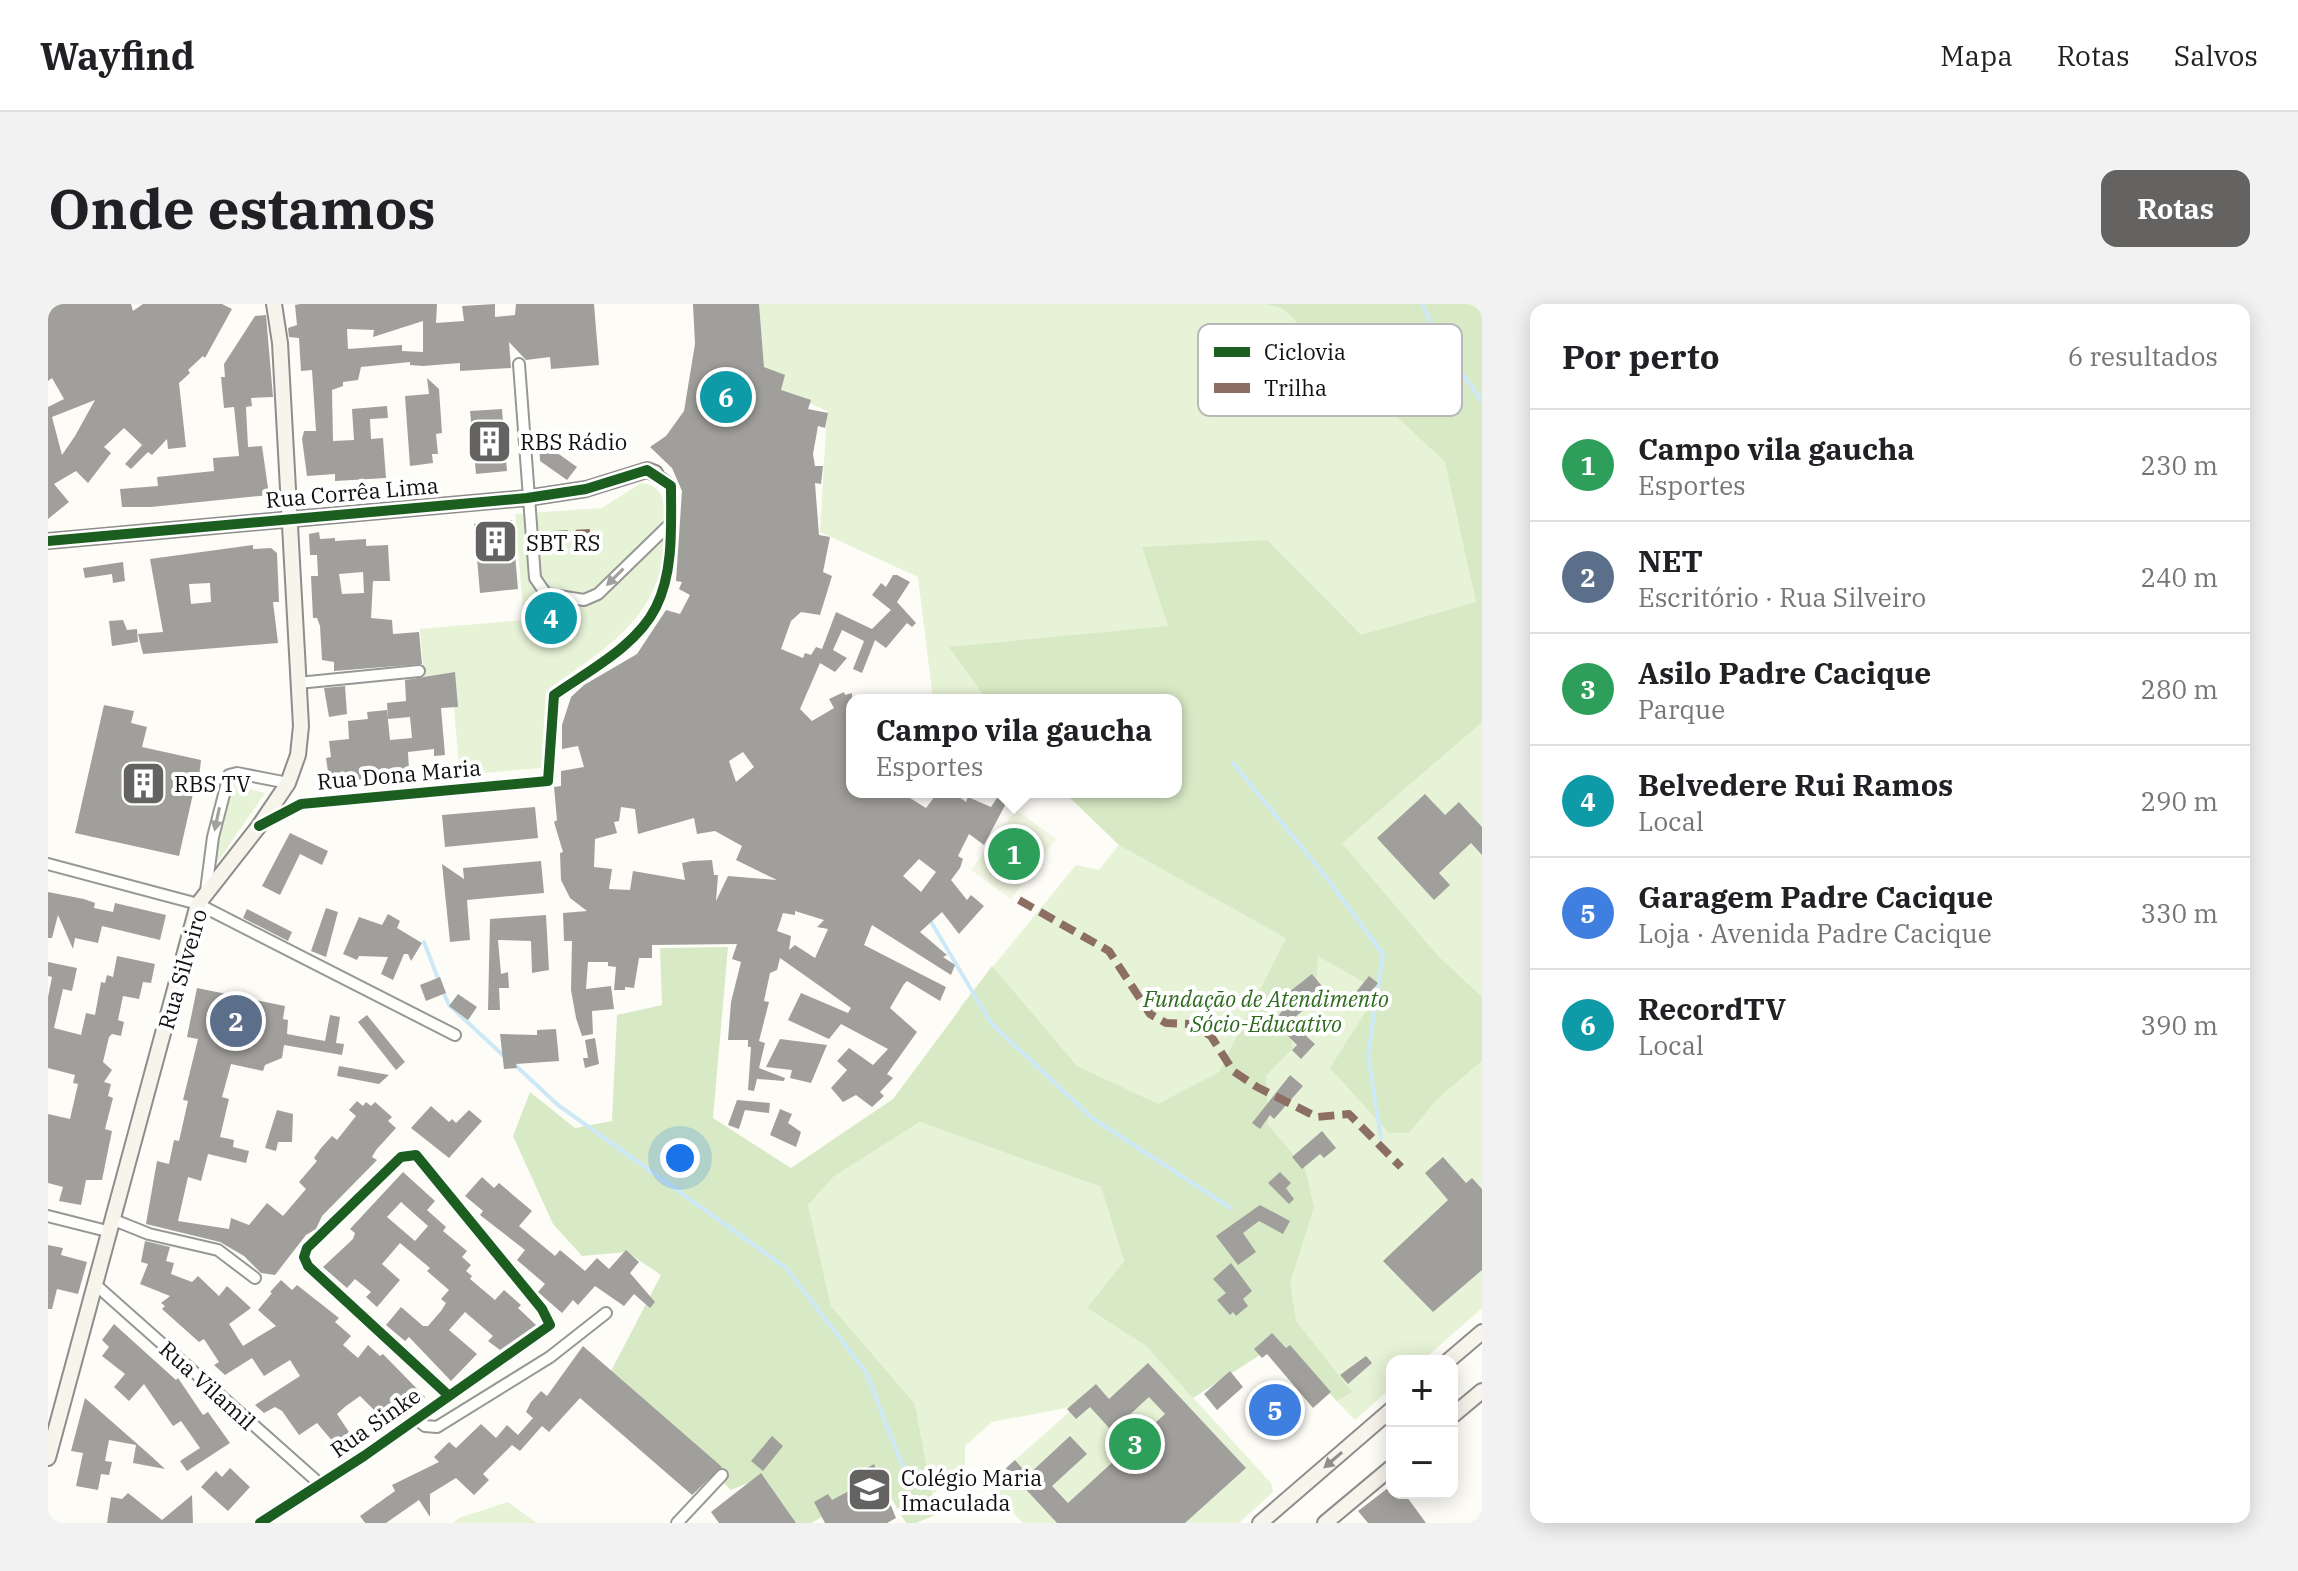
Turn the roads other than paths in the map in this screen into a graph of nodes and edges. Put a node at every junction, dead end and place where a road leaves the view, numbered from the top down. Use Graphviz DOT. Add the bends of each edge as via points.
graph roads {
  1 [pos="274,304"];
  2 [pos="519,364"];
  3 [pos="655,473"];
  4 [pos="527,498"];
  5 [pos="290,517"];
  6 [pos="671,523"];
  7 [pos="48,541"];
  8 [pos="419,671"];
  9 [pos="298,683"];
  10 [pos="288,783"];
  11 [pos="259,826"];
  12 [pos="48,864"];
  13 [pos="202,897"];
  14 [pos="455,1035"];
  15 [pos="48,1216"];
  16 [pos="113,1226"];
  17 [pos="255,1278"];
  18 [pos="97,1286"];
  19 [pos="606,1313"];
  20 [pos="1482,1332"];
  21 [pos="1455,1355"];
  22 [pos="1482,1391"];
  23 [pos="448,1395"];
  24 [pos="1458,1411"];
  25 [pos="1386,1414"];
  26 [pos="416,1419"];
  27 [pos="48,1458"];
  28 [pos="1386,1472"];
  29 [pos="722,1475"];
  30 [pos="320,1484"];
  31 [pos="260,1523"];
  32 [pos="677,1523"];
  33 [pos="1260,1523"];
  34 [pos="1325,1523"];
  1 -- 5 [label="street, Rua Silveiro"];
  2 -- 4 [label="street"];
  3 -- 4 [label="street, Rua Corrêa Lima" via="647,470 586,489"];
  3 -- 6 [label="street" via="671,486"];
  4 -- 5 [label="street, Rua Corrêa Lima"];
  6 -- 4 [label="street, one-way" via="598,594 584,600 560,599 546,594 535,578"];
  5 -- 7 [label="street, Rua Corrêa Lima"];
  5 -- 9 [label="street, Rua Silveiro"];
  6 -- 11 [label="street, Rua Dona Maria" via="668,564 655,608 627,643 554,695 548,781 301,804"];
  8 -- 9 [label="street"];
  9 -- 10 [label="street, Rua Silveiro" via="301,726"];
  10 -- 11 [label="street, Rua Silveiro"];
  10 -- 13 [label="street, one-way" via="229,775"];
  11 -- 13 [label="street, Rua Silveiro"];
  12 -- 13 [label="street"];
  13 -- 14 [label="street"];
  13 -- 16 [label="street, Rua Silveiro"];
  15 -- 16 [label="street"];
  16 -- 17 [label="street" via="218,1250"];
  16 -- 18 [label="street, Rua Silveiro"];
  18 -- 27 [label="street, Rua Silveiro"];
  18 -- 30 [label="street, Rua Vilamil"];
  19 -- 26 [label="street" via="550,1357 437,1427"];
  20 -- 21 [label="street"];
  22 -- 24 [label="street"];
  23 -- 23 [label="street, Rua Sinke" via="304,1257 307,1248 408,1154 426,1167 550,1325"];
  23 -- 26 [label="street, Rua Sinke"];
  25 -- 33 [label="street, one-way"];
  26 -- 30 [label="street, Rua Sinke"];
  28 -- 34 [label="street"];
  29 -- 32 [label="street"];
  30 -- 31 [label="street, Rua Sinke"];
}
